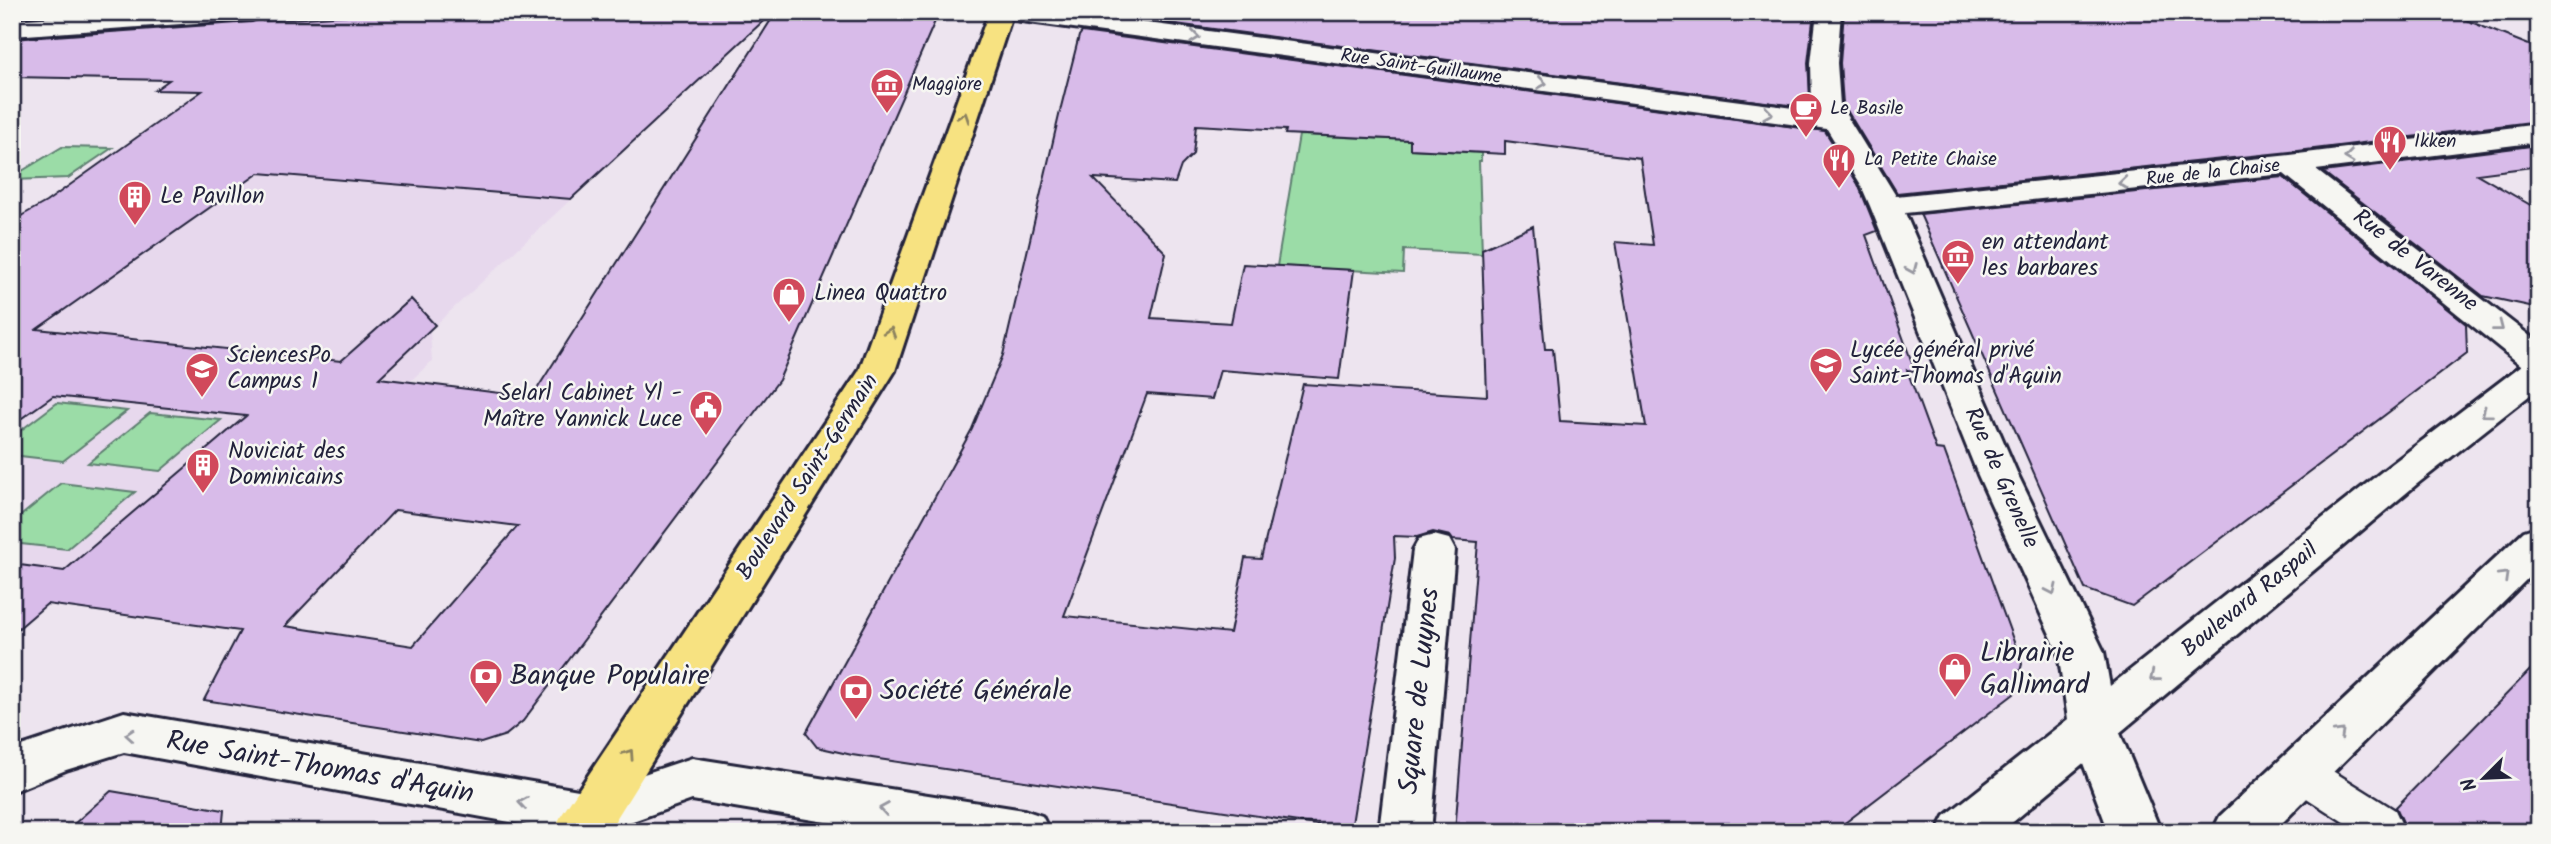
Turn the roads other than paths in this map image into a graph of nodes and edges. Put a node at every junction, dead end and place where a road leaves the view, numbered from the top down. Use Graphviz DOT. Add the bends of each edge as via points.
graph roads {
  1 [pos="252,12"];
  2 [pos="1001,12"];
  3 [pos="1006,12"];
  4 [pos="1829,12"];
  5 [pos="12,28"];
  6 [pos="1836,122"];
  7 [pos="2539,133"];
  8 [pos="2290,164"];
  9 [pos="1886,206"];
  10 [pos="2539,360"];
  11 [pos="2539,370"];
  12 [pos="2539,541"];
  13 [pos="1434,550"];
  14 [pos="2093,726"];
  15 [pos="32,763"];
  16 [pos="2300,772"];
  17 [pos="584,823"];
  18 [pos="2380,823"];
  19 [pos="1024,832"];
  20 [pos="1405,832"];
  21 [pos="1963,832"];
  22 [pos="2135,832"];
  23 [pos="2238,832"];
  1 -- 5 [label="street"];
  17 -- 2 [label="main road, Boulevard Saint-Germain, one-way" via="877,371"];
  3 -- 6 [label="street, Rue Saint-Guillaume, one-way"];
  4 -- 6 [label="street, Rue de Grenelle" via="1826,105"];
  6 -- 9 [label="street, Rue de Grenelle"];
  7 -- 8 [label="street, Rue de la Chaise, one-way"];
  8 -- 9 [label="street, Rue de la Chaise, one-way"];
  8 -- 10 [label="street, Rue de Varenne, one-way"];
  9 -- 14 [label="street, Rue de Grenelle, one-way" via="1998,475 2081,652"];
  11 -- 14 [label="street, Boulevard Raspail, one-way"];
  16 -- 12 [label="street, one-way"];
  13 -- 20 [label="street, Square de Luynes"];
  14 -- 21 [label="street, Boulevard Raspail"];
  14 -- 22 [label="street, Rue de Grenelle"];
  17 -- 15 [label="street, Rue Saint-Thomas d'Aquin, one-way" via="483,797 124,732"];
  16 -- 18 [label="street"];
  16 -- 23 [label="street"];
  19 -- 17 [label="street, one-way" via="692,779"];
}
